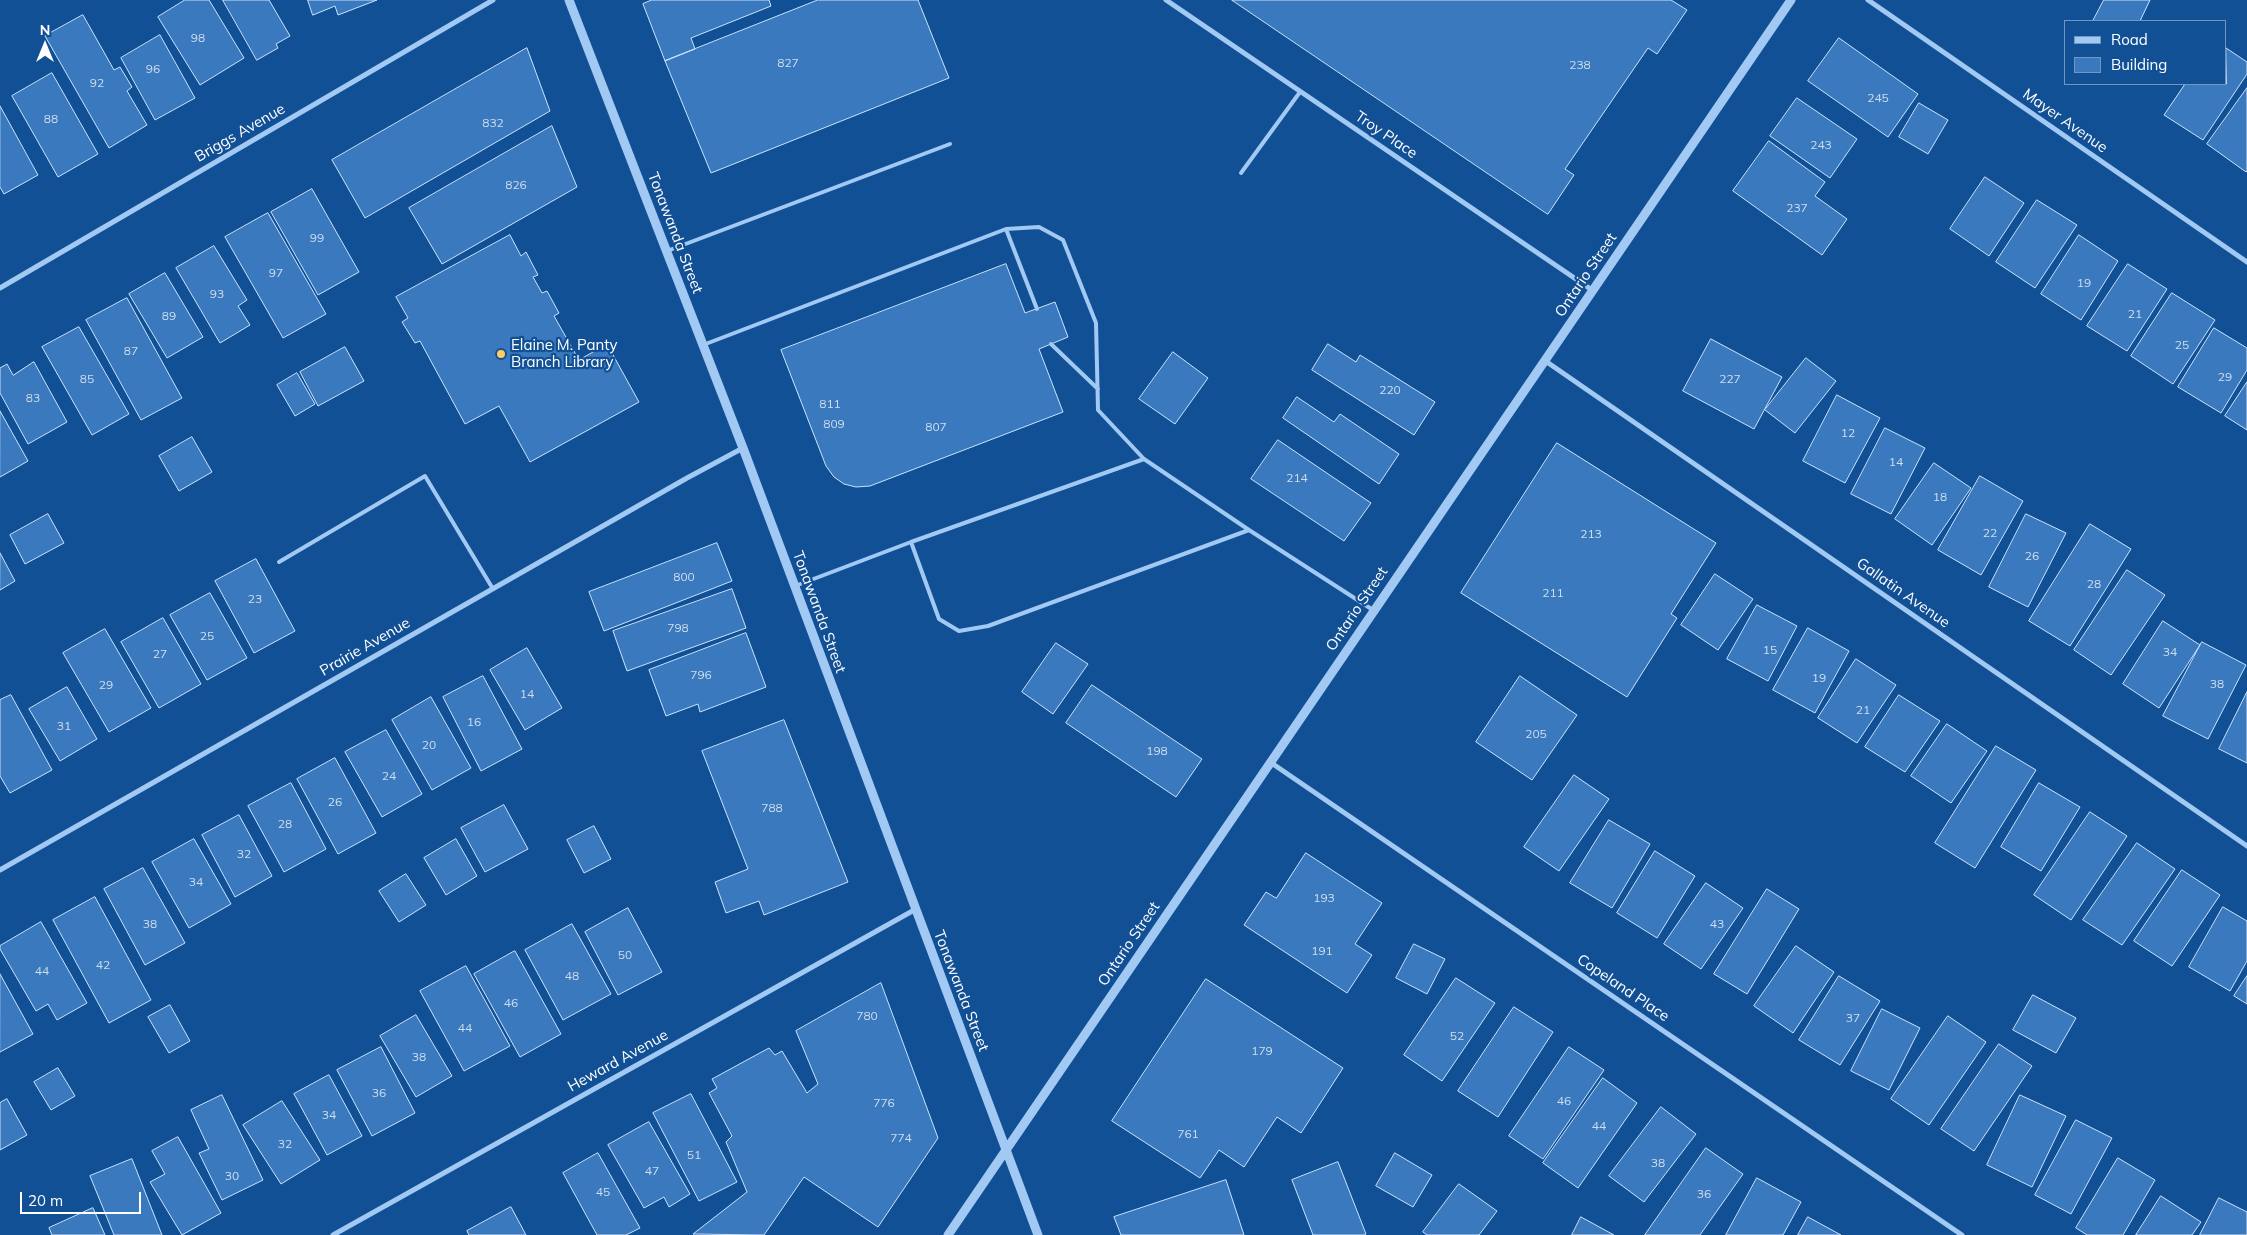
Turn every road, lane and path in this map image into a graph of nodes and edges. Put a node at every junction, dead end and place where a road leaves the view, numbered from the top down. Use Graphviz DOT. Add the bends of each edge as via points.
graph roads {
  1 [pos="493,0"];
  2 [pos="569,0"];
  3 [pos="1166,0"];
  4 [pos="1868,0"];
  5 [pos="1786,2"];
  6 [pos="1300,92"];
  7 [pos="950,144"];
  8 [pos="1241,172"];
  9 [pos="1006,229"];
  10 [pos="667,251"];
  11 [pos="2247,262"];
  12 [pos="0,288"];
  13 [pos="1592,290"];
  14 [pos="1037,309"];
  15 [pos="1052,344"];
  16 [pos="703,345"];
  17 [pos="1544,360"];
  18 [pos="1098,389"];
  19 [pos="743,448"];
  20 [pos="1144,459"];
  21 [pos="1249,530"];
  22 [pos="910,542"];
  23 [pos="279,562"];
  24 [pos="795,586"];
  25 [pos="493,589"];
  26 [pos="1373,610"];
  27 [pos="1270,762"];
  28 [pos="2247,846"];
  29 [pos="0,870"];
  30 [pos="916,910"];
  31 [pos="1006,1149"];
  32 [pos="333,1235"];
  33 [pos="948,1235"];
  34 [pos="1038,1235"];
  35 [pos="1962,1235"];
  1 -- 12 [label="street, Briggs Avenue"];
  2 -- 10 [label="street, Tonawanda Street"];
  3 -- 6 [label="street, Troy Place"];
  4 -- 11 [label="street, Mayer Avenue"];
  5 -- 13 [label="street, Ontario Street"];
  6 -- 8 [label="lane"];
  6 -- 13 [label="street, Troy Place"];
  7 -- 10 [label="lane"];
  9 -- 14 [label="lane"];
  9 -- 16 [label="lane"];
  9 -- 18 [label="lane" via="1039,227 1063,240 1096,322"];
  10 -- 16 [label="street, Tonawanda Street"];
  13 -- 17 [label="street, Ontario Street"];
  15 -- 18 [label="lane"];
  16 -- 19 [label="street, Tonawanda Street"];
  17 -- 26 [label="street, Ontario Street"];
  17 -- 28 [label="street, Gallatin Avenue"];
  18 -- 20 [label="lane" via="1098,410"];
  19 -- 24 [label="street, Tonawanda Street"];
  19 -- 25 [label="street, Prairie Avenue"];
  20 -- 21 [label="lane"];
  20 -- 22 [label="lane"];
  21 -- 22 [label="lane" via="988,626 959,631 939,619"];
  21 -- 26 [label="lane"];
  22 -- 24 [label="lane"];
  23 -- 25 [label="lane" via="425,476"];
  24 -- 30 [label="street, Tonawanda Street"];
  25 -- 29 [label="street, Prairie Avenue"];
  26 -- 27 [label="street, Ontario Street"];
  27 -- 31 [label="street, Ontario Street"];
  27 -- 35 [label="street, Copeland Place"];
  30 -- 31 [label="street, Tonawanda Street"];
  30 -- 32 [label="street, Heward Avenue"];
  31 -- 33 [label="street, Ontario Street"];
  31 -- 34 [label="street, Tonawanda Street"];
}
